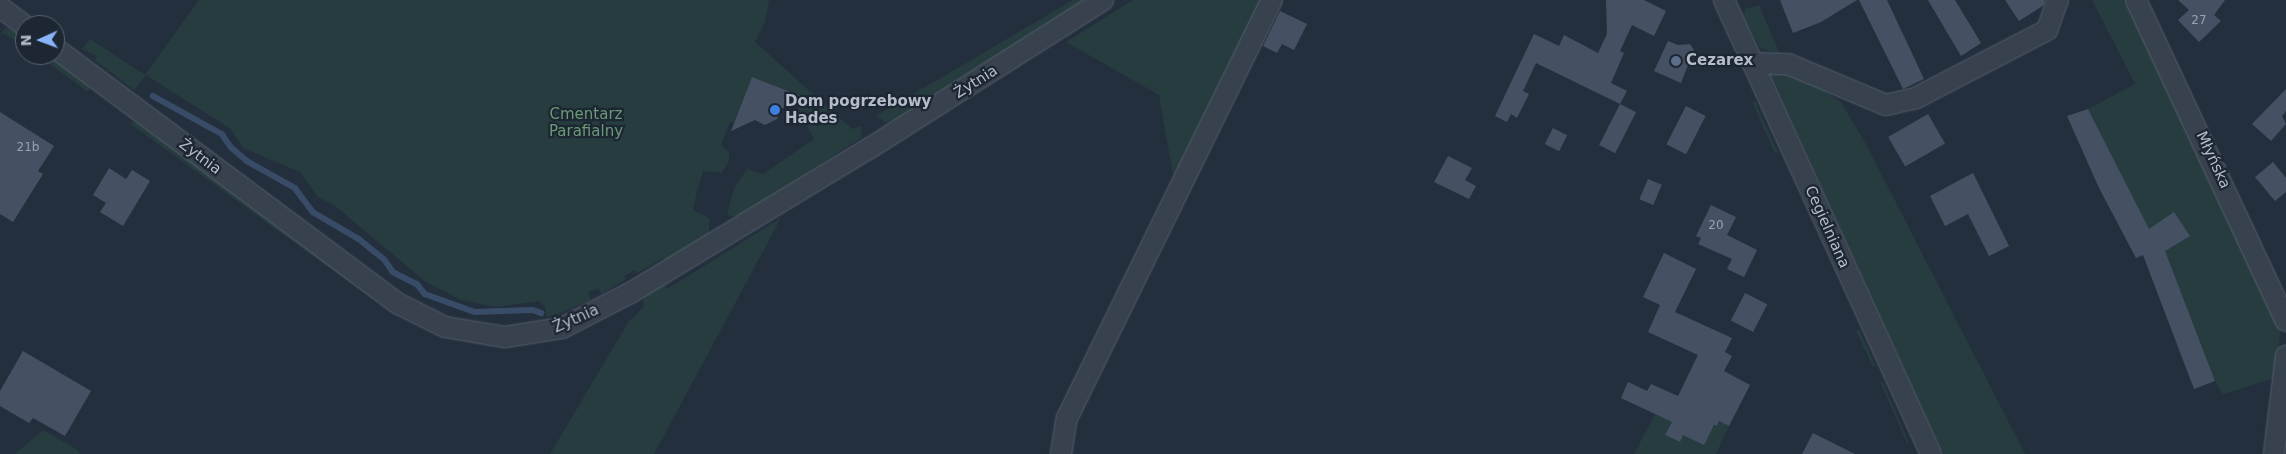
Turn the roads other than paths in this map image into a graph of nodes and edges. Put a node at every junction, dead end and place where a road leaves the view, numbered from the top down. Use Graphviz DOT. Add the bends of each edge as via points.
graph roads {
  1 [pos="1103,0"];
  2 [pos="1272,0"];
  3 [pos="1724,0"];
  4 [pos="2058,0"];
  5 [pos="2136,0"];
  6 [pos="0,7"];
  7 [pos="15,18"];
  8 [pos="65,55"];
  9 [pos="1752,63"];
  10 [pos="2286,322"];
  11 [pos="2286,356"];
  12 [pos="1062,454"];
  13 [pos="1931,454"];
  14 [pos="2274,454"];
  1 -- 8 [label="street, Żytnia" via="870,148 632,292 562,328 505,337 445,327 399,304"];
  2 -- 12 [label="street" via="1066,418"];
  3 -- 9 [label="street, Cegielniana"];
  4 -- 9 [label="street" via="2047,30 1916,98 1893,103 1886,104 1788,64"];
  5 -- 10 [label="street, Młyńska"];
  6 -- 7 [label="street"];
  9 -- 13 [label="street, Cegielniana"];
  11 -- 14 [label="street"];
}
